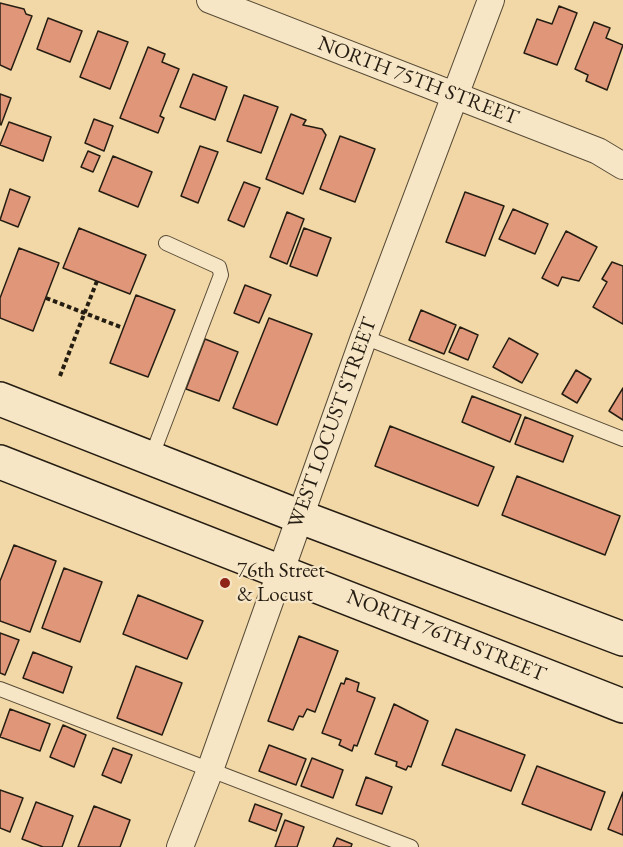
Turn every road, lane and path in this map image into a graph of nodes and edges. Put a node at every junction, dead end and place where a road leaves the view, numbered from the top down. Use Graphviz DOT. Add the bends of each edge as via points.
graph roads {
  1 [pos="210,0"];
  2 [pos="491,0"];
  3 [pos="455,95"];
  4 [pos="623,166"];
  5 [pos="166,243"];
  6 [pos="97,281"];
  7 [pos="46,298"];
  8 [pos="84,313"];
  9 [pos="123,328"];
  10 [pos="364,337"];
  11 [pos="60,376"];
  12 [pos="0,399"];
  13 [pos="623,439"];
  14 [pos="151,459"];
  15 [pos="0,462"];
  16 [pos="298,516"];
  17 [pos="279,570"];
  18 [pos="623,639"];
  19 [pos="0,689"];
  20 [pos="623,706"];
  21 [pos="210,770"];
  22 [pos="180,847"];
  23 [pos="411,847"];
  1 -- 3 [label="street, NORTH 75TH STREET"];
  2 -- 3 [label="street, WEST LOCUST STREET"];
  3 -- 4 [label="street, NORTH 75TH STREET" via="598,151"];
  3 -- 10 [label="street, WEST LOCUST STREET"];
  5 -- 14 [label="lane" via="219,267 220,275"];
  6 -- 8 [label="path"];
  7 -- 8 [label="path"];
  8 -- 9 [label="path"];
  8 -- 11 [label="path"];
  10 -- 13 [label="lane"];
  10 -- 16 [label="street, WEST LOCUST STREET"];
  12 -- 14 [label="main road"];
  14 -- 16 [label="main road"];
  15 -- 17 [label="main road, NORTH 76TH STREET"];
  16 -- 17 [label="street, WEST LOCUST STREET"];
  16 -- 18 [label="main road"];
  17 -- 20 [label="main road, NORTH 76TH STREET"];
  17 -- 21 [label="street, WEST LOCUST STREET"];
  19 -- 21 [label="lane"];
  21 -- 22 [label="street, WEST LOCUST STREET"];
  21 -- 23 [label="lane"];
}
